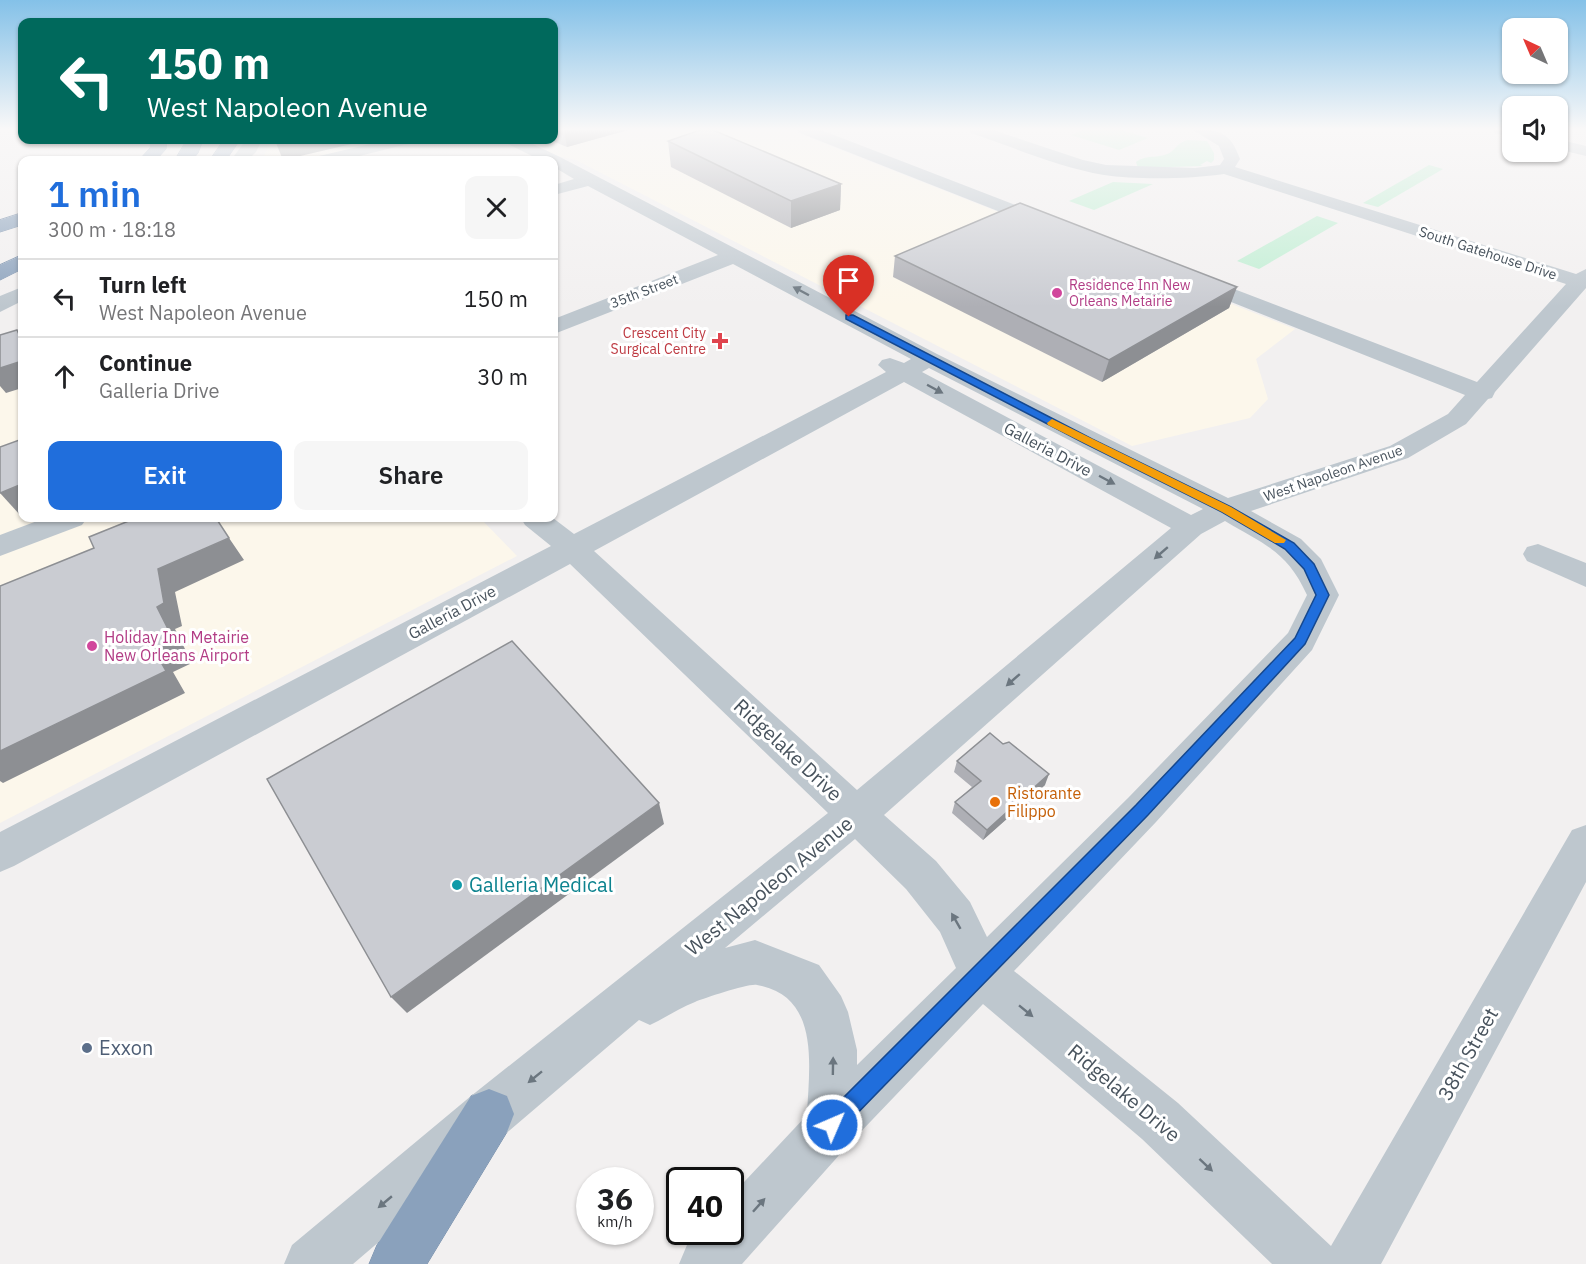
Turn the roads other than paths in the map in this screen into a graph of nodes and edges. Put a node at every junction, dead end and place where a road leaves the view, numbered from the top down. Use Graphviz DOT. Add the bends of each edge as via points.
graph roads {
  1 [pos="578,189"];
  2 [pos="958,189"];
  3 [pos="1290,189"];
  4 [pos="18,220"];
  5 [pos="0,226"];
  6 [pos="1068,232"];
  7 [pos="723,260"];
  8 [pos="18,263"];
  9 [pos="0,274"];
  10 [pos="18,274"];
  11 [pos="1177,274"];
  12 [pos="1582,278"];
  13 [pos="0,284"];
  14 [pos="18,295"];
  15 [pos="0,305"];
  16 [pos="558,325"];
  17 [pos="916,365"];
  18 [pos="1483,393"];
  19 [pos="1209,518"];
  20 [pos="62,522"];
  21 [pos="540,522"];
  22 [pos="0,546"];
  23 [pos="572,548"];
  24 [pos="1538,554"];
  25 [pos="1586,576"];
  26 [pos="857,814"];
  27 [pos="1586,843"];
  28 [pos="0,853"];
  29 [pos="981,974"];
  30 [pos="572,1047"];
  31 [pos="489,1114"];
  32 [pos="832,1125"];
  33 [pos="312,1264"];
  34 [pos="396,1264"];
  35 [pos="706,1264"];
  36 [pos="1311,1264"];
  37 [pos="1351,1264"];
  1 -- 7 [label="street, Galleria Drive"];
  2 -- 6 [label="street"];
  3 -- 12 [label="street, South Gatehouse Drive"];
  4 -- 5 [label="highway"];
  7 -- 16 [label="street, 35th Street"];
  17 -- 7 [label="street, Galleria Drive, one-way"];
  7 -- 17 [label="street, Galleria Drive" via="863,349"];
  8 -- 9 [label="highway"];
  10 -- 13 [label="highway"];
  11 -- 18 [label="street"];
  12 -- 18 [label="street, West Napoleon Avenue"];
  14 -- 15 [label="street"];
  17 -- 19 [label="street, Galleria Drive, one-way"];
  17 -- 19 [label="street, Galleria Drive"];
  17 -- 23 [label="street, Galleria Drive"];
  18 -- 19 [label="street, West Napoleon Avenue" via="1457,420 1399,452"];
  19 -- 26 [label="street, West Napoleon Avenue, one-way"];
  19 -- 29 [label="street" via="1290,546 1310,567 1323,595 1300,641"];
  20 -- 22 [label="street"];
  21 -- 23 [label="street, Ridgelake Drive"];
  23 -- 26 [label="street, Ridgelake Drive"];
  23 -- 28 [label="street, Galleria Drive"];
  24 -- 25 [label="street"];
  29 -- 26 [label="street, Ridgelake Drive, one-way" via="955,917 921,875"];
  26 -- 30 [label="street, West Napoleon Avenue"];
  27 -- 37 [label="street, 38th Street"];
  29 -- 32 [label="street"];
  29 -- 36 [label="street, Ridgelake Drive, one-way" via="1160,1121"];
  30 -- 31 [label="street, West Napoleon Avenue, one-way"];
  32 -- 30 [label="street, one-way" via="833,1050 825,1012 803,981 755,962 683,983"];
  31 -- 33 [label="street, West Napoleon Avenue, one-way"];
  31 -- 34 [label="highway"];
  35 -- 32 [label="street, one-way"];
}
